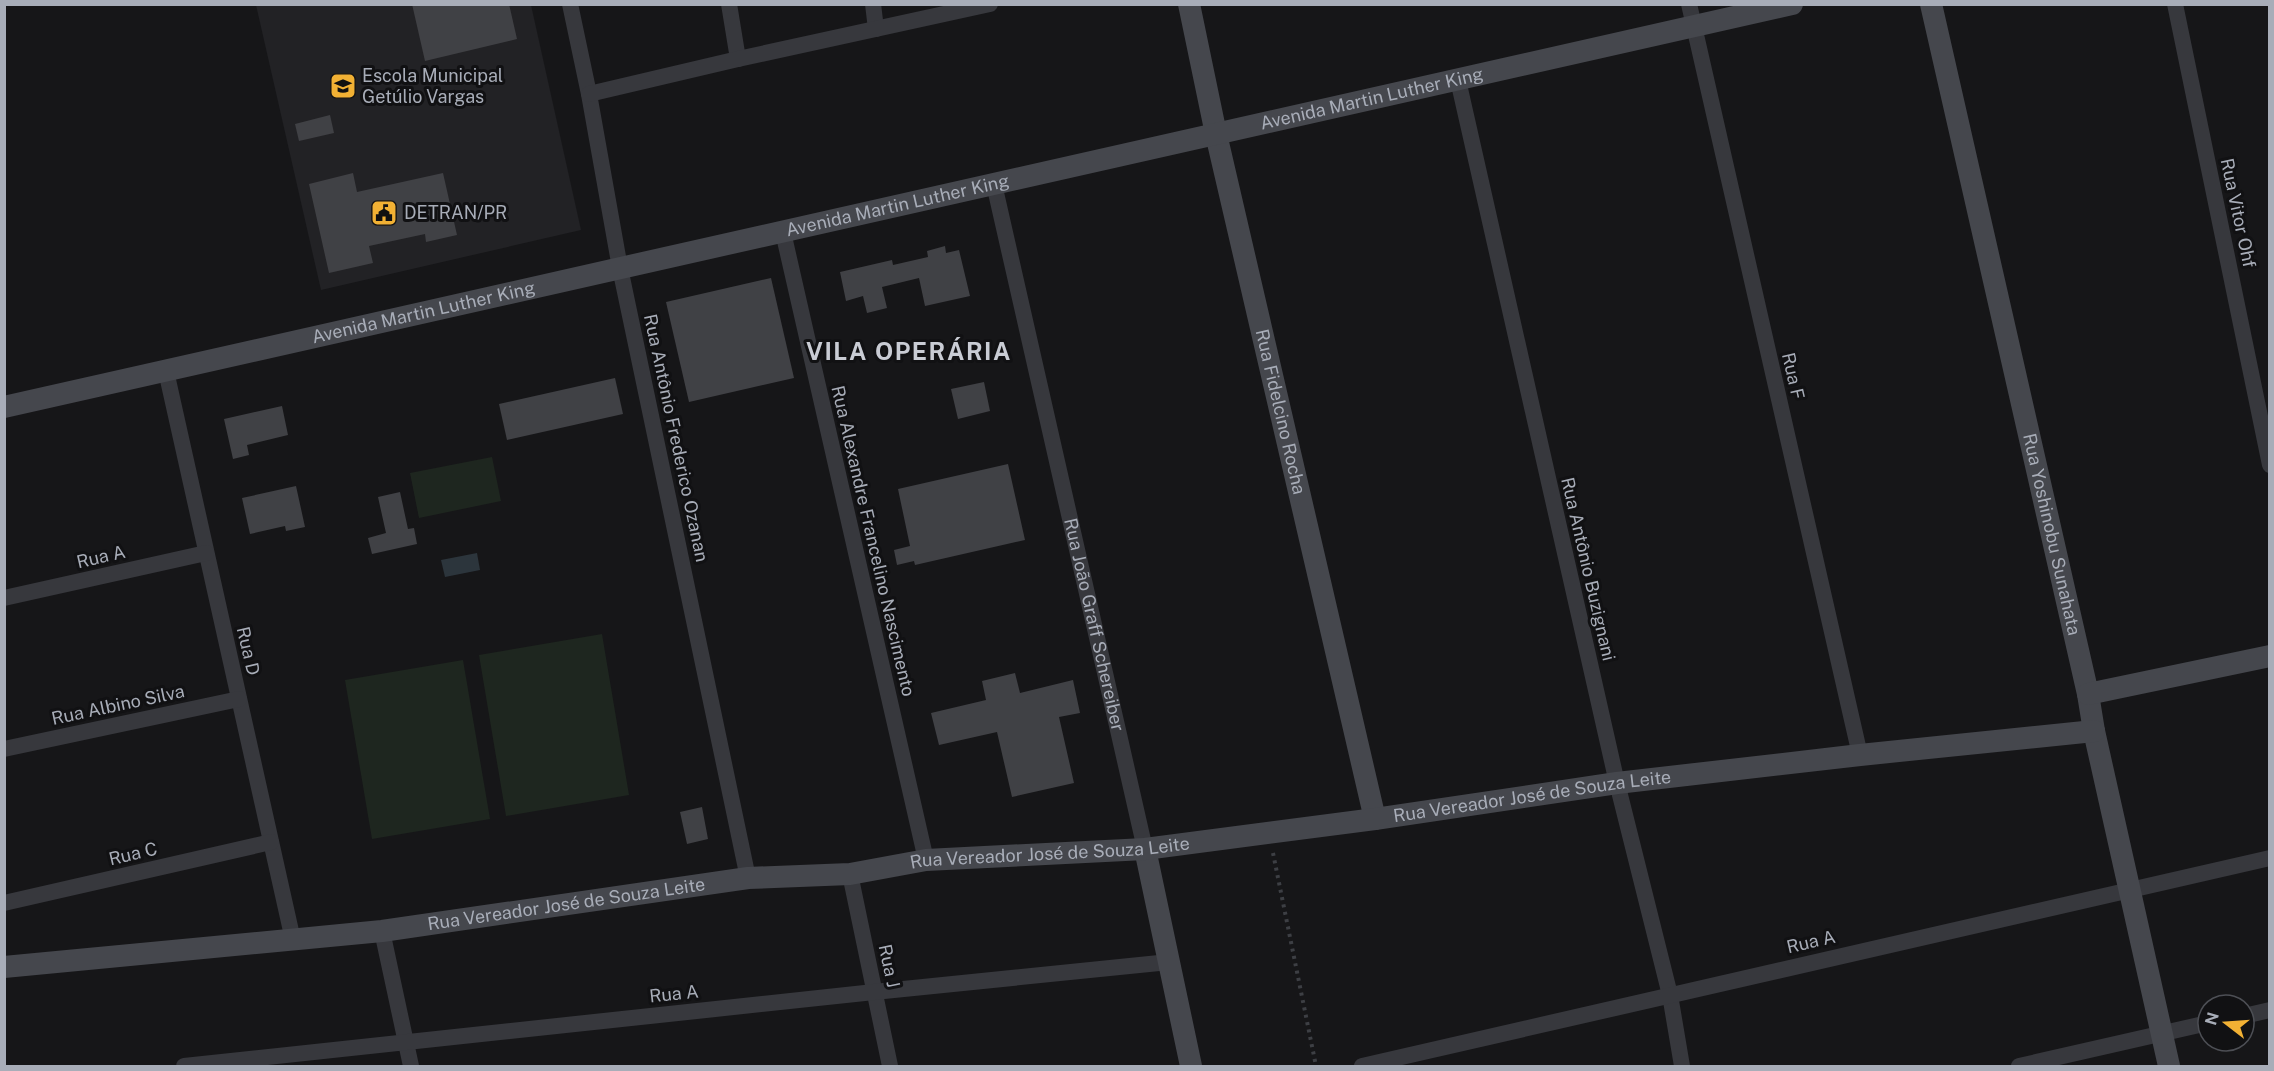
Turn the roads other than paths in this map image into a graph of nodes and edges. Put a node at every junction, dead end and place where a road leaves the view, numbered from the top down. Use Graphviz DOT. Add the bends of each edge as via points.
graph roads {
  1 [pos="570,4"];
  2 [pos="729,4"];
  3 [pos="873,4"];
  4 [pos="990,4"];
  5 [pos="1189,4"];
  6 [pos="1689,4"];
  7 [pos="1792,4"];
  8 [pos="1931,4"];
  9 [pos="2175,4"];
  10 [pos="1694,27"];
  11 [pos="876,29"];
  12 [pos="738,59"];
  13 [pos="1458,80"];
  14 [pos="589,94"];
  15 [pos="1216,134"];
  16 [pos="994,184"];
  17 [pos="783,232"];
  18 [pos="620,268"];
  19 [pos="166,371"];
  20 [pos="4,407"];
  21 [pos="2270,465"];
  22 [pos="206,553"];
  23 [pos="4,598"];
  24 [pos="2270,656"];
  25 [pos="2088,694"];
  26 [pos="239,699"];
  27 [pos="2094,732"];
  28 [pos="4,749"];
  29 [pos="1860,755"];
  30 [pos="1617,783"];
  31 [pos="1375,819"];
  32 [pos="271,842"];
  33 [pos="1145,849"];
  34 [pos="2270,858"];
  35 [pos="926,860"];
  36 [pos="850,874"];
  37 [pos="748,878"];
  38 [pos="2130,890"];
  39 [pos="4,903"];
  40 [pos="382,932"];
  41 [pos="293,940"];
  42 [pos="1169,962"];
  43 [pos="4,967"];
  44 [pos="874,992"];
  45 [pos="1670,995"];
  46 [pos="2196,1026"];
  47 [pos="2162,1034"];
  48 [pos="406,1042"];
  49 [pos="184,1066"];
  50 [pos="411,1066"];
  51 [pos="890,1066"];
  52 [pos="1191,1066"];
  53 [pos="1362,1066"];
  54 [pos="1682,1066"];
  55 [pos="2019,1066"];
  56 [pos="2169,1066"];
  1 -- 14 [label="street, Rua Antônio Frederico Ozanan"];
  2 -- 12 [label="street"];
  3 -- 11 [label="street"];
  4 -- 11 [label="street"];
  5 -- 15 [label="street, Rua Fidelcino Rocha"];
  6 -- 10 [label="street, Rua F"];
  7 -- 10 [label="street, Avenida Martin Luther King"];
  8 -- 25 [label="street, Rua Yoshinobu Sunahata"];
  9 -- 21 [label="street, Rua Vitor Ohf"];
  10 -- 13 [label="street, Avenida Martin Luther King"];
  10 -- 29 [label="street, Rua F"];
  11 -- 12 [label="street"];
  12 -- 14 [label="street"];
  13 -- 15 [label="street, Avenida Martin Luther King"];
  13 -- 30 [label="street, Rua Antônio Buzignani"];
  14 -- 18 [label="street, Rua Antônio Frederico Ozanan"];
  15 -- 16 [label="street, Avenida Martin Luther King"];
  15 -- 31 [label="street, Rua Fidelcino Rocha"];
  16 -- 17 [label="street, Avenida Martin Luther King"];
  16 -- 33 [label="street, Rua João Graff Schereiber"];
  17 -- 18 [label="street, Avenida Martin Luther King"];
  17 -- 35 [label="street, Rua Alexandre Francelino Nascimento"];
  18 -- 19 [label="street, Avenida Martin Luther King"];
  18 -- 37 [label="street, Rua Antônio Frederico Ozanan"];
  19 -- 20 [label="street, Avenida Martin Luther King"];
  19 -- 22 [label="street, Rua D"];
  22 -- 23 [label="street, Rua A"];
  22 -- 26 [label="street, Rua D"];
  24 -- 25 [label="street"];
  25 -- 27 [label="street, Rua Yoshinobu Sunahata"];
  26 -- 28 [label="street, Rua Albino Silva"];
  26 -- 32 [label="street, Rua D"];
  27 -- 29 [label="street, Rua Vereador José de Souza Leite"];
  27 -- 38 [label="street, Rua Yoshinobu Sunahata"];
  29 -- 30 [label="street, Rua Vereador José de Souza Leite"];
  30 -- 31 [label="street, Rua Vereador José de Souza Leite"];
  30 -- 45 [label="street, Rua Antônio Buzignani"];
  31 -- 33 [label="street, Rua Vereador José de Souza Leite"];
  32 -- 39 [label="street, Rua C"];
  32 -- 41 [label="street, Rua D"];
  33 -- 35 [label="street, Rua Vereador José de Souza Leite"];
  33 -- 42 [label="street, Rua João Graff Schereiber"];
  34 -- 38 [label="street, Rua A"];
  35 -- 36 [label="street, Rua Vereador José de Souza Leite"];
  36 -- 37 [label="street, Rua Vereador José de Souza Leite"];
  36 -- 44 [label="street, Rua J"];
  37 -- 40 [label="street, Rua Vereador José de Souza Leite"];
  38 -- 45 [label="street, Rua A"];
  38 -- 47 [label="street, Rua Yoshinobu Sunahata"];
  40 -- 41 [label="street, Rua Vereador José de Souza Leite"];
  40 -- 48 [label="street"];
  41 -- 43 [label="street, Rua Vereador José de Souza Leite"];
  42 -- 44 [label="street, Rua A"];
  42 -- 52 [label="street, Rua João Graff Schereiber"];
  44 -- 48 [label="street, Rua A"];
  44 -- 51 [label="street, Rua J"];
  45 -- 53 [label="street, Rua A"];
  45 -- 54 [label="street, Rua Antônio Buzignani"];
  46 -- 47 [label="street"];
  47 -- 55 [label="street"];
  47 -- 56 [label="street, Rua Yoshinobu Sunahata"];
  48 -- 49 [label="street, Rua A"];
  48 -- 50 [label="street"];
}
